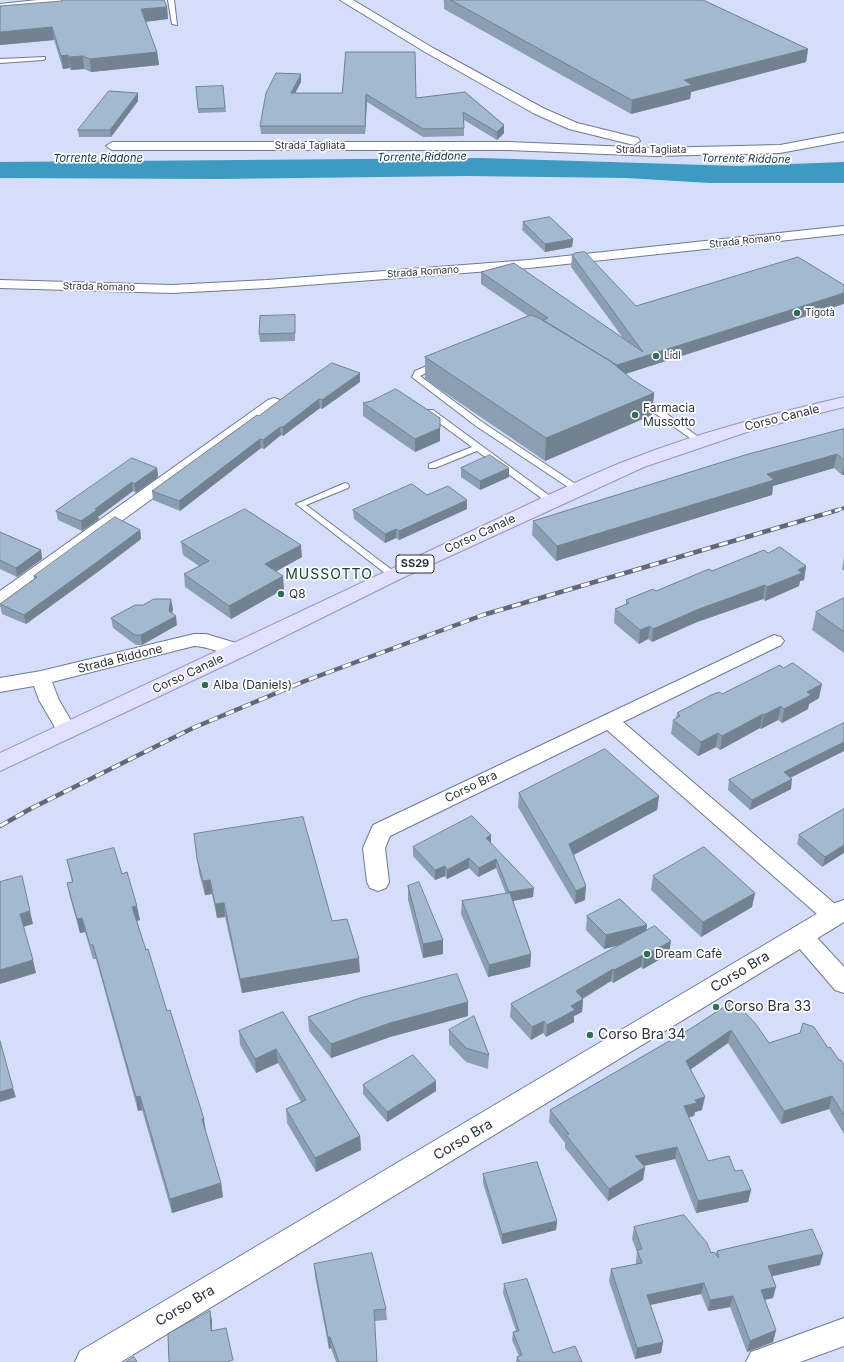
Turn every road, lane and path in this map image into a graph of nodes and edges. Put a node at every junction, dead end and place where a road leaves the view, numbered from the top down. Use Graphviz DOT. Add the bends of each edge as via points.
graph roads {
  1 [pos="67,0"];
  2 [pos="171,0"];
  3 [pos="346,0"];
  4 [pos="0,8"];
  5 [pos="175,24"];
  6 [pos="43,58"];
  7 [pos="0,61"];
  8 [pos="555,118"];
  9 [pos="594,132"];
  10 [pos="607,136"];
  11 [pos="844,137"];
  12 [pos="542,141"];
  13 [pos="112,146"];
  14 [pos="508,146"];
  15 [pos="588,149"];
  16 [pos="713,149"];
  17 [pos="844,230"];
  18 [pos="0,284"];
  19 [pos="445,362"];
  20 [pos="632,393"];
  21 [pos="844,402"];
  22 [pos="274,403"];
  23 [pos="421,406"];
  24 [pos="700,440"];
  25 [pos="479,447"];
  26 [pos="432,466"];
  27 [pos="344,486"];
  28 [pos="577,489"];
  29 [pos="551,501"];
  30 [pos="393,575"];
  31 [pos="0,600"];
  32 [pos="774,641"];
  33 [pos="239,650"];
  34 [pos="42,678"];
  35 [pos="0,685"];
  36 [pos="609,721"];
  37 [pos="67,731"];
  38 [pos="0,763"];
  39 [pos="378,882"];
  40 [pos="839,913"];
  41 [pos="801,935"];
  42 [pos="844,983"];
  43 [pos="844,1332"];
  44 [pos="91,1362"];
  45 [pos="761,1362"];
  1 -- 4 [label="street" via="54,5"];
  2 -- 5 [label="lane"];
  3 -- 8 [label="street, Strada Tagliata" via="429,50"];
  6 -- 7 [label="lane"];
  8 -- 9 [label="street, Strada Tagliata"];
  8 -- 12 [label="street, Strada Tagliata" via="559,128"];
  9 -- 10 [label="street, Strada Tagliata"];
  9 -- 12 [label="street, Strada Tagliata"];
  10 -- 15 [label="street, Strada Tagliata"];
  10 -- 16 [label="street, Strada Tagliata" via="652,144"];
  11 -- 16 [label="street, Strada Tagliata" via="780,149"];
  12 -- 14 [label="street, Strada Tagliata"];
  13 -- 14 [label="street, Strada Tagliata"];
  14 -- 15 [label="street, Strada Tagliata"];
  15 -- 16 [label="street, Strada Tagliata" via="654,152"];
  17 -- 18 [label="street, Strada Romano" via="529,264 267,284 172,289"];
  19 -- 28 [label="lane" via="418,373 416,377 479,424"];
  20 -- 24 [label="lane"];
  21 -- 24 [label="main road, Corso Canale / SS29"];
  22 -- 31 [label="street"];
  23 -- 25 [label="lane"];
  24 -- 28 [label="main road, Corso Canale / SS29"];
  25 -- 26 [label="lane"];
  25 -- 29 [label="lane"];
  27 -- 30 [label="lane" via="300,504"];
  28 -- 29 [label="main road, Corso Canale / SS29"];
  29 -- 30 [label="main road, Corso Canale / SS29"];
  30 -- 33 [label="main road, Corso Canale / SS29"];
  32 -- 36 [label="street, Corso Bra"];
  33 -- 34 [label="street, Strada Riddone" via="206,640 194,640"];
  33 -- 37 [label="main road, Corso Canale / SS29"];
  34 -- 35 [label="street, Strada Riddone"];
  34 -- 37 [label="street" via="49,700"];
  36 -- 39 [label="street, Corso Bra" via="381,831 374,848"];
  36 -- 40 [label="street, Corso Bra"];
  37 -- 38 [label="main road, Corso Canale / SS29"];
  40 -- 41 [label="street, Corso Bra"];
  41 -- 42 [label="street"];
  41 -- 44 [label="street, Corso Bra"];
  43 -- 45 [label="street"];
}
